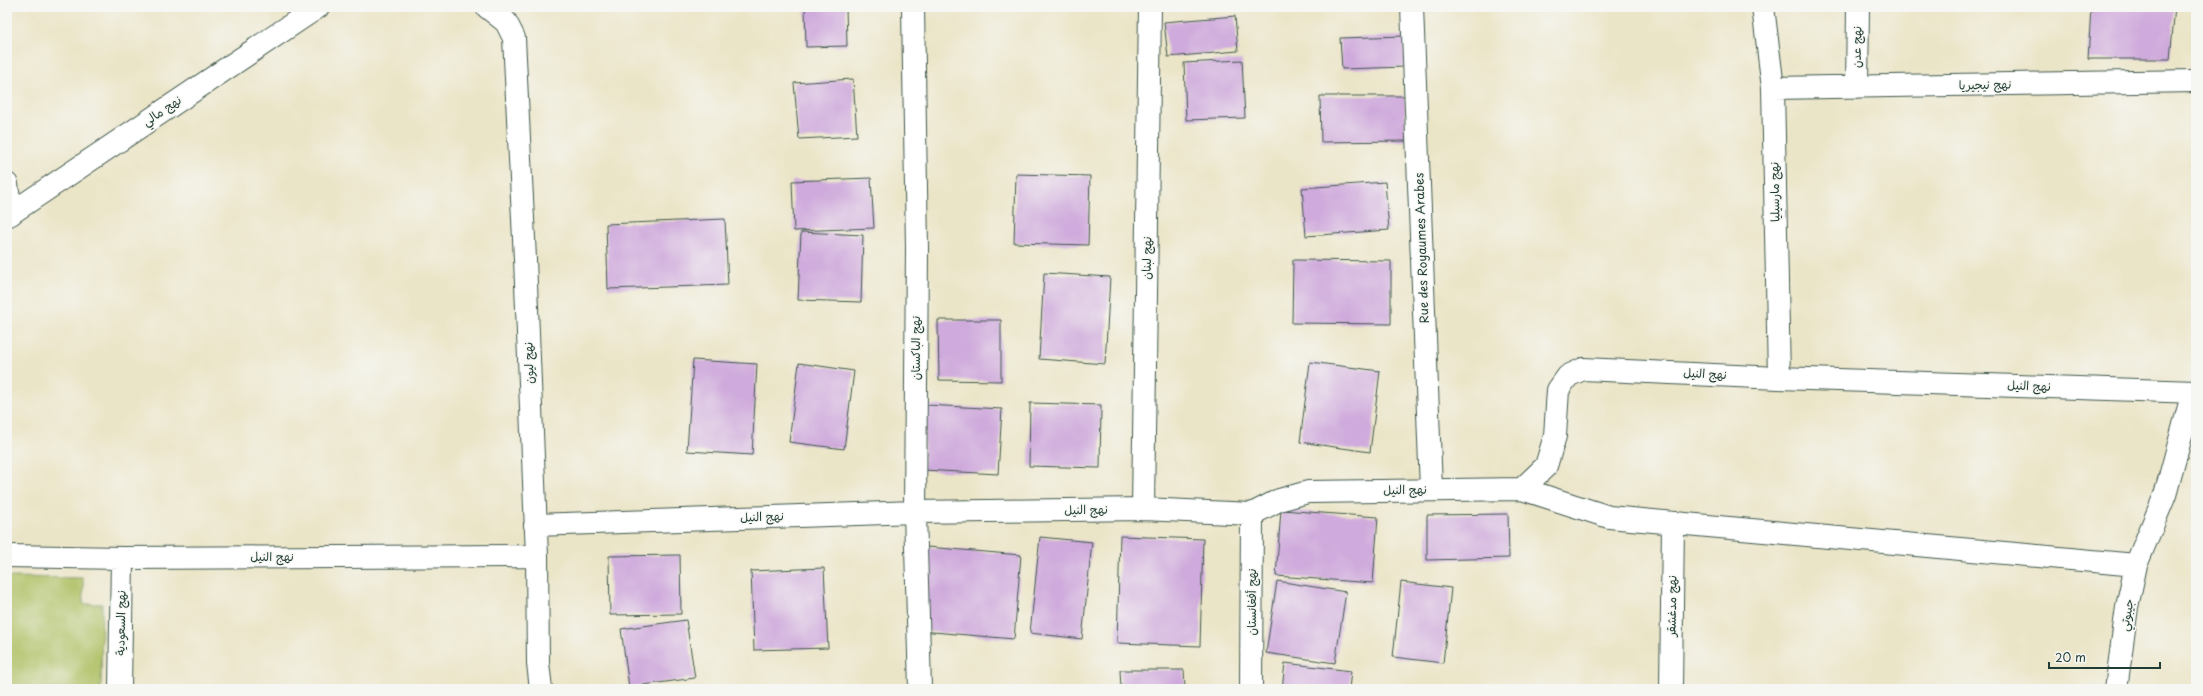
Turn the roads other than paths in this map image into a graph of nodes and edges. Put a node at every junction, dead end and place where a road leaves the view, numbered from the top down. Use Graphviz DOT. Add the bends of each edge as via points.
graph roads {
  1 [pos="318,7"];
  2 [pos="488,7"];
  3 [pos="913,7"];
  4 [pos="1150,7"];
  5 [pos="1412,7"];
  6 [pos="1763,7"];
  7 [pos="1858,7"];
  8 [pos="2196,81"];
  9 [pos="1857,87"];
  10 [pos="1773,88"];
  11 [pos="7,184"];
  12 [pos="9,215"];
  13 [pos="1779,378"];
  14 [pos="2194,392"];
  15 [pos="1431,489"];
  16 [pos="1522,489"];
  17 [pos="1143,509"];
  18 [pos="915,512"];
  19 [pos="1252,514"];
  20 [pos="1673,523"];
  21 [pos="535,525"];
  22 [pos="7,556"];
  23 [pos="537,556"];
  24 [pos="122,558"];
  25 [pos="2136,565"];
  26 [pos="120,689"];
  27 [pos="541,689"];
  28 [pos="920,689"];
  29 [pos="1251,689"];
  30 [pos="1671,689"];
  31 [pos="2116,689"];
  1 -- 12 [label="street, نهج مالي"];
  2 -- 21 [label="street, نهج ليون" via="506,22 514,38"];
  3 -- 18 [label="street, نهج الباكستان" via="916,248"];
  4 -- 17 [label="street, نهج لبنان"];
  5 -- 15 [label="street, Rue des Royaumes Arabes"];
  6 -- 10 [label="street, نهج مارسيليا"];
  7 -- 9 [label="street, نهج عدن"];
  8 -- 9 [label="street, نهج نيجيريا"];
  9 -- 10 [label="street, نهج نيجيريا"];
  10 -- 13 [label="street, نهج مارسيليا"];
  11 -- 12 [label="street"];
  13 -- 14 [label="street, نهج النيل"];
  13 -- 16 [label="street, نهج النيل" via="1583,369 1568,376 1558,390 1555,436 1546,466"];
  14 -- 25 [label="street, جيبوتي" via="2165,495"];
  15 -- 16 [label="street, نهج النيل"];
  15 -- 19 [label="street, نهج النيل" via="1308,492 1279,500"];
  16 -- 20 [label="street" via="1609,517"];
  17 -- 18 [label="street, نهج النيل"];
  17 -- 19 [label="street, نهج النيل"];
  18 -- 21 [label="street, نهج النيل"];
  18 -- 28 [label="street, نهج الباكستان"];
  19 -- 29 [label="street, نهج أفغانستان"];
  20 -- 25 [label="street"];
  20 -- 30 [label="street, نهج مدغشقر"];
  21 -- 23 [label="street, نهج ليون"];
  22 -- 24 [label="street, نهج النيل"];
  23 -- 24 [label="street, نهج النيل"];
  23 -- 27 [label="street, نهج ليون" via="538,664"];
  24 -- 26 [label="street, نهج السعودية"];
  25 -- 31 [label="street, جيبوتي" via="2127,607"];
}
